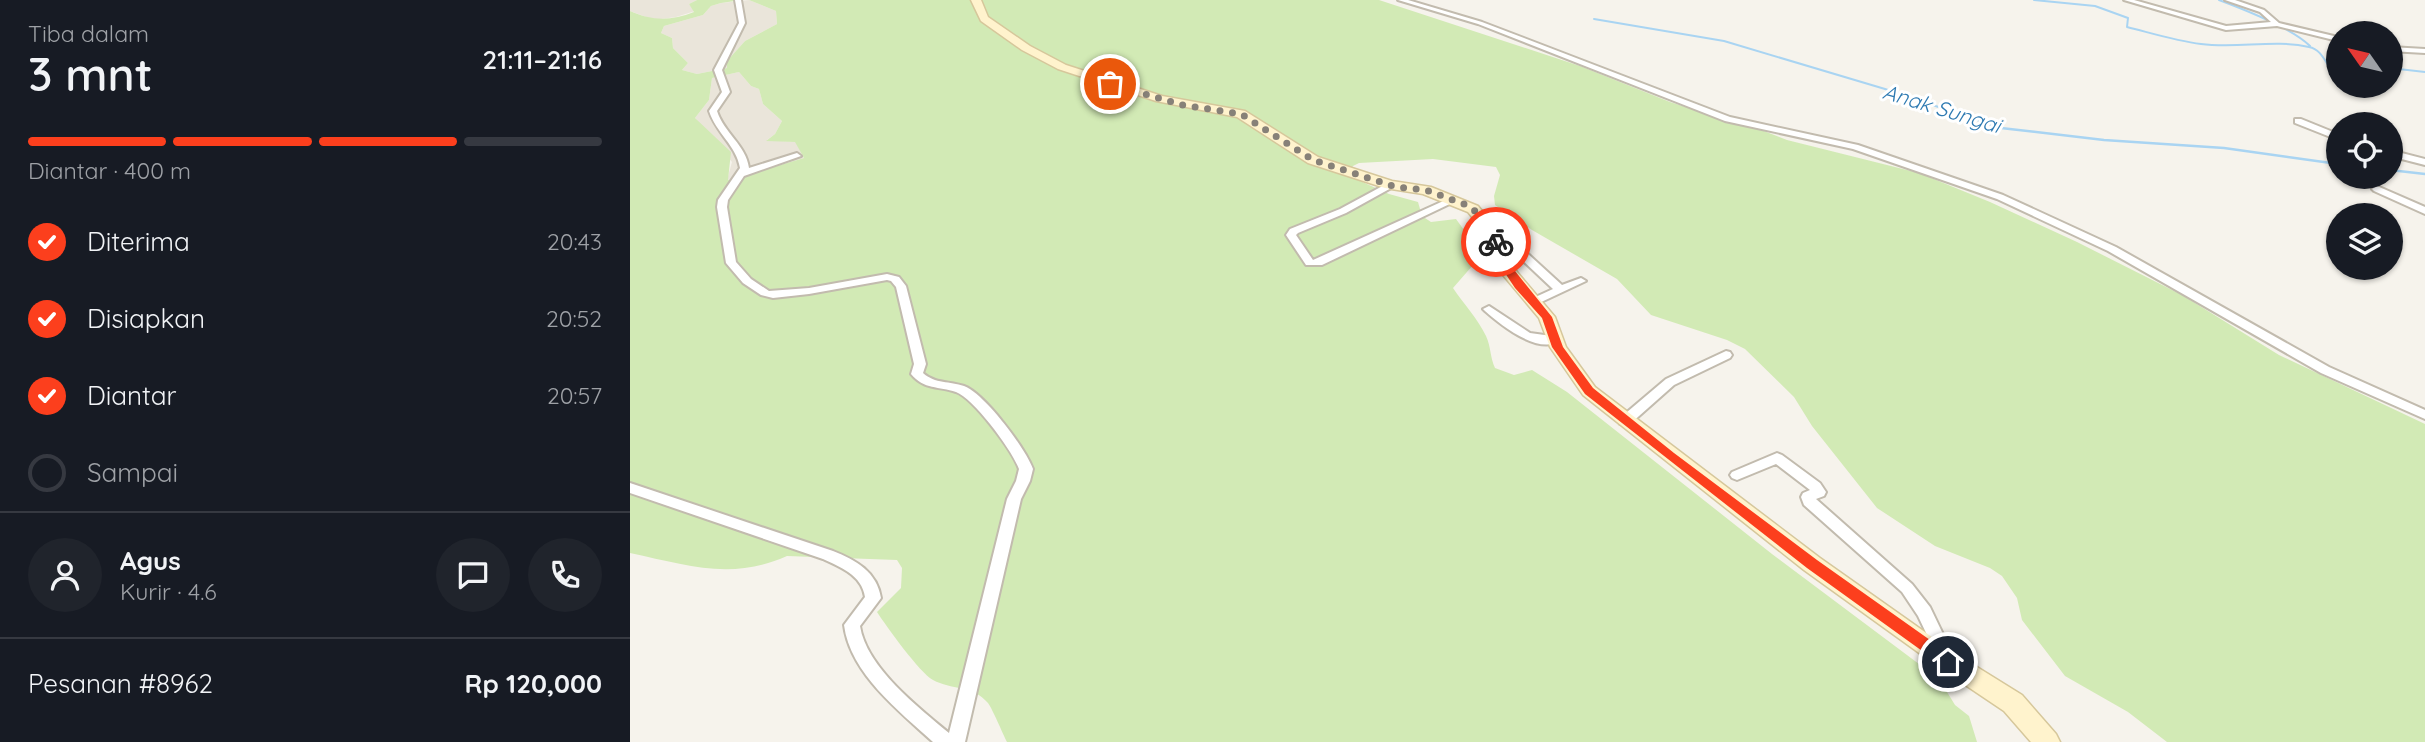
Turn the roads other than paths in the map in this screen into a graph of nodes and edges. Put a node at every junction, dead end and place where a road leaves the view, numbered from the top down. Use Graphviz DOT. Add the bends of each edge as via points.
graph roads {
  1 [pos="738,0"];
  2 [pos="976,0"];
  3 [pos="1401,0"];
  4 [pos="2127,0"];
  5 [pos="2228,0"];
  6 [pos="2148,10"];
  7 [pos="2183,16"];
  8 [pos="2269,25"];
  9 [pos="2326,36"];
  10 [pos="2403,50"];
  11 [pos="2425,51"];
  12 [pos="2298,121"];
  13 [pos="2326,132"];
  14 [pos="797,156"];
  15 [pos="2403,156"];
  16 [pos="2425,162"];
  17 [pos="741,174"];
  18 [pos="1390,185"];
  19 [pos="2379,189"];
  20 [pos="1453,200"];
  21 [pos="2425,211"];
  22 [pos="1502,261"];
  23 [pos="1581,281"];
  24 [pos="1560,290"];
  25 [pos="1533,302"];
  26 [pos="1489,309"];
  27 [pos="1555,340"];
  28 [pos="1726,355"];
  29 [pos="2425,415"];
  30 [pos="1625,421"];
  31 [pos="1738,475"];
  32 [pos="630,488"];
  33 [pos="1948,662"];
  34 [pos="946,742"];
  35 [pos="956,742"];
  36 [pos="2047,742"];
  1 -- 17 [label="street" via="742,23 718,70 726,92 713,111 716,122 739,149 745,163"];
  2 -- 18 [label="street" via="984,19 1062,67 1160,99 1241,114 1303,155"];
  3 -- 29 [label="street" via="1472,20 1728,118 1855,148 2000,197 2112,249 2348,382"];
  4 -- 7 [label="street"];
  5 -- 8 [label="street" via="2262,11"];
  6 -- 7 [label="street"];
  7 -- 8 [label="street" via="2232,29"];
  8 -- 9 [label="street"];
  10 -- 11 [label="street"];
  12 -- 13 [label="street"];
  14 -- 17 [label="street"];
  15 -- 16 [label="street"];
  17 -- 35 [label="street" via="723,200 722,216 731,263 747,281 773,295 895,279 901,286 920,363 917,374 931,386 967,393 1012,443 1025,467"];
  18 -- 20 [label="street"];
  18 -- 20 [label="street" via="1294,231 1291,235 1310,263"];
  19 -- 21 [label="street"];
  20 -- 22 [label="street" via="1475,211 1495,237"];
  22 -- 24 [label="street" via="1523,255"];
  22 -- 25 [label="street"];
  23 -- 24 [label="street"];
  24 -- 25 [label="street"];
  25 -- 27 [label="street" via="1551,324"];
  26 -- 27 [label="street" via="1519,334"];
  27 -- 30 [label="street" via="1577,378"];
  28 -- 30 [label="street" via="1670,382"];
  30 -- 33 [label="street"];
  31 -- 33 [label="street" via="1777,458 1815,487 1818,492 1808,497 1809,501 1907,588"];
  32 -- 34 [label="street" via="828,555 859,572 873,588 873,598 852,625 854,644 904,705"];
  33 -- 36 [label="street" via="2013,703"];
}
